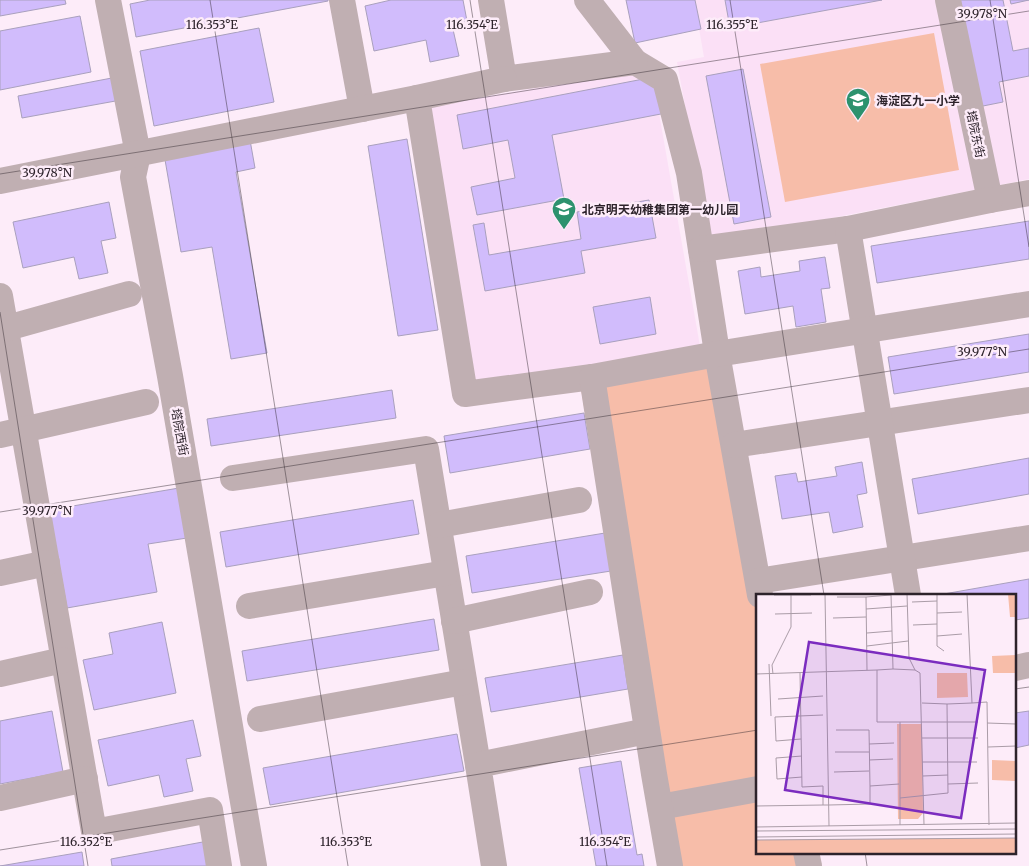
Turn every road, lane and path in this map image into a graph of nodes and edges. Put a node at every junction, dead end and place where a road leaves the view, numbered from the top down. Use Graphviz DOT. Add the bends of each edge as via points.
graph roads {
  1 [pos="108,0"];
  2 [pos="342,0"];
  3 [pos="491,0"];
  4 [pos="587,0"];
  5 [pos="948,0"];
  6 [pos="635,62"];
  7 [pos="504,79"];
  8 [pos="417,98"];
  9 [pos="362,109"];
  10 [pos="138,154"];
  11 [pos="0,180"];
  12 [pos="1029,193"];
  13 [pos="990,200"];
  14 [pos="848,228"];
  15 [pos="701,249"];
  16 [pos="129,294"];
  17 [pos="0,296"];
  18 [pos="1029,304"];
  19 [pos="3,330"];
  20 [pos="865,330"];
  21 [pos="718,354"];
  22 [pos="592,378"];
  23 [pos="1029,400"];
  24 [pos="146,402"];
  25 [pos="880,423"];
  26 [pos="12,433"];
  27 [pos="734,445"];
  28 [pos="233,478"];
  29 [pos="579,500"];
  30 [pos="439,525"];
  31 [pos="1029,538"];
  32 [pos="902,558"];
  33 [pos="46,563"];
  34 [pos="0,573"];
  35 [pos="446,573"];
  36 [pos="759,588"];
  37 [pos="590,592"];
  38 [pos="908,594"];
  39 [pos="250,606"];
  40 [pos="454,621"];
  41 [pos="63,660"];
  42 [pos="1029,665"];
  43 [pos="1016,668"];
  44 [pos="0,674"];
  45 [pos="464,682"];
  46 [pos="260,719"];
  47 [pos="647,731"];
  48 [pos="478,766"];
  49 [pos="85,779"];
  50 [pos="756,789"];
  51 [pos="0,798"];
  52 [pos="660,808"];
  53 [pos="219,866"];
  54 [pos="254,866"];
  55 [pos="494,866"];
  56 [pos="670,866"];
  1 -- 10 [label="street, 塔院西街"];
  2 -- 9 [label="street"];
  3 -- 7 [label="street"];
  4 -- 6 [label="street"];
  5 -- 13 [label="street, 塔院东街"];
  6 -- 7 [label="street"];
  6 -- 15 [label="street" via="665,80 689,173"];
  7 -- 8 [label="street"];
  8 -- 9 [label="street"];
  8 -- 22 [label="street" via="465,394"];
  9 -- 10 [label="street"];
  10 -- 11 [label="street"];
  10 -- 54 [label="street, 塔院西街" via="133,177"];
  12 -- 13 [label="street"];
  13 -- 14 [label="street"];
  14 -- 15 [label="street"];
  14 -- 20 [label="street"];
  15 -- 21 [label="street"];
  16 -- 19 [label="street"];
  17 -- 19 [label="street"];
  18 -- 20 [label="street"];
  19 -- 26 [label="street"];
  20 -- 21 [label="street"];
  20 -- 25 [label="street"];
  21 -- 22 [label="street"];
  21 -- 27 [label="street"];
  22 -- 47 [label="street"];
  23 -- 25 [label="street"];
  24 -- 26 [label="street"];
  25 -- 27 [label="street"];
  25 -- 32 [label="street"];
  26 -- 33 [label="street"];
  27 -- 36 [label="street"];
  28 -- 30 [label="street" via="426,449"];
  29 -- 30 [label="street"];
  30 -- 35 [label="street"];
  31 -- 32 [label="street"];
  32 -- 36 [label="street"];
  32 -- 38 [label="street"];
  33 -- 34 [label="street"];
  33 -- 41 [label="street"];
  35 -- 39 [label="street"];
  35 -- 40 [label="street"];
  37 -- 40 [label="street"];
  40 -- 45 [label="street"];
  41 -- 44 [label="street"];
  41 -- 49 [label="street"];
  42 -- 43 [label="street"];
  45 -- 46 [label="street"];
  45 -- 48 [label="street"];
  47 -- 48 [label="street"];
  47 -- 52 [label="street"];
  48 -- 55 [label="street"];
  49 -- 51 [label="street"];
  49 -- 53 [label="street" via="94,832 210,810"];
  50 -- 52 [label="street"];
  52 -- 56 [label="street"];
}
